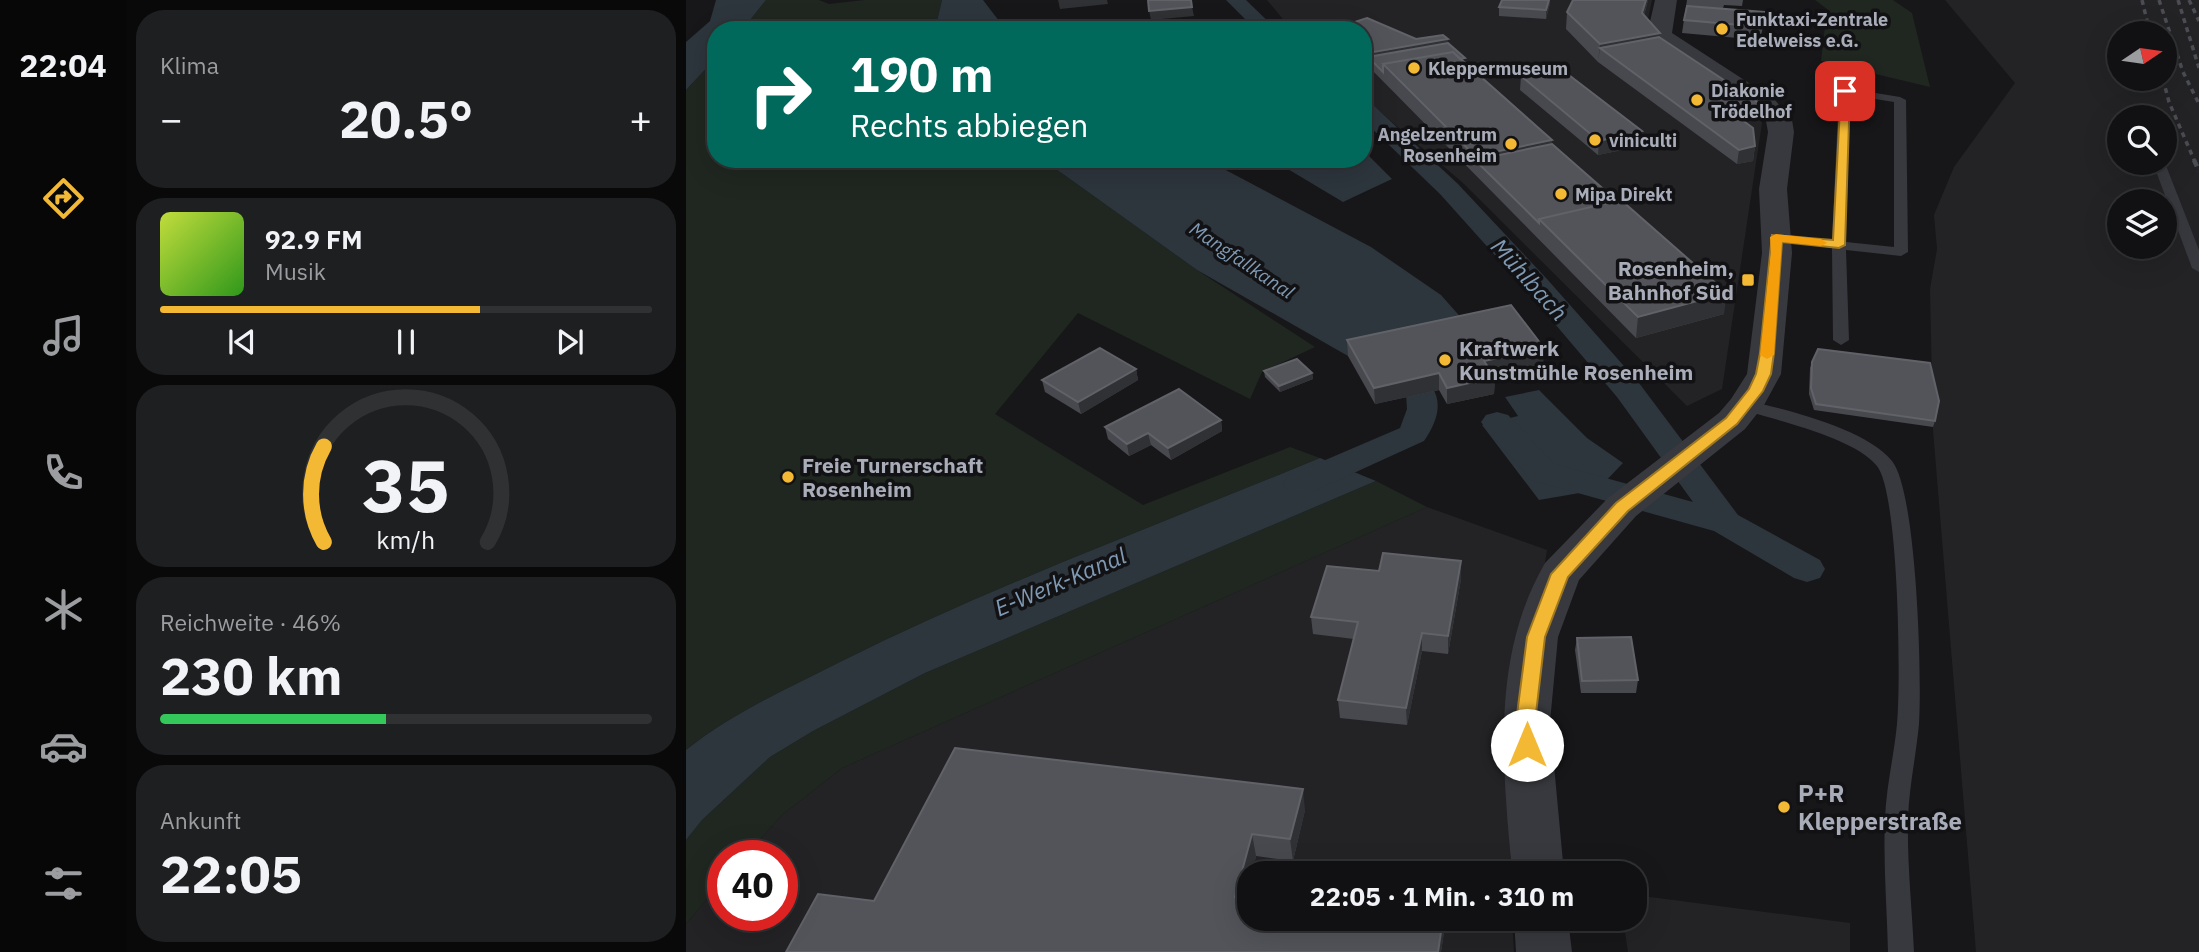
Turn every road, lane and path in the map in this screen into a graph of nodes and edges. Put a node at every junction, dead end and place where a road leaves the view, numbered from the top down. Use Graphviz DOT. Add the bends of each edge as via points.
graph roads {
  1 [pos="1666,0"];
  2 [pos="2164,175"];
  3 [pos="1776,237"];
  4 [pos="1839,245"];
  5 [pos="2199,268"];
  6 [pos="1841,340"];
  7 [pos="1746,405"];
  8 [pos="1537,861"];
  9 [pos="1542,931"];
  10 [pos="1544,952"];
  11 [pos="1901,952"];
  1 -- 3 [label="street" via="1661,36 1766,106 1779,120 1773,189"];
  2 -- 5 [label="lane"];
  3 -- 4 [label="lane"];
  3 -- 7 [label="street" via="1766,363"];
  4 -- 4 [label="lane" via="1845,91 1900,100 1901,252"];
  4 -- 6 [label="lane"];
  7 -- 8 [label="street" via="1622,507 1560,574 1536,637 1525,722"];
  7 -- 11 [label="lane" via="1870,449 1887,466 1896,491 1909,709 1896,823"];
  9 -- 10 [label="street"];
}
